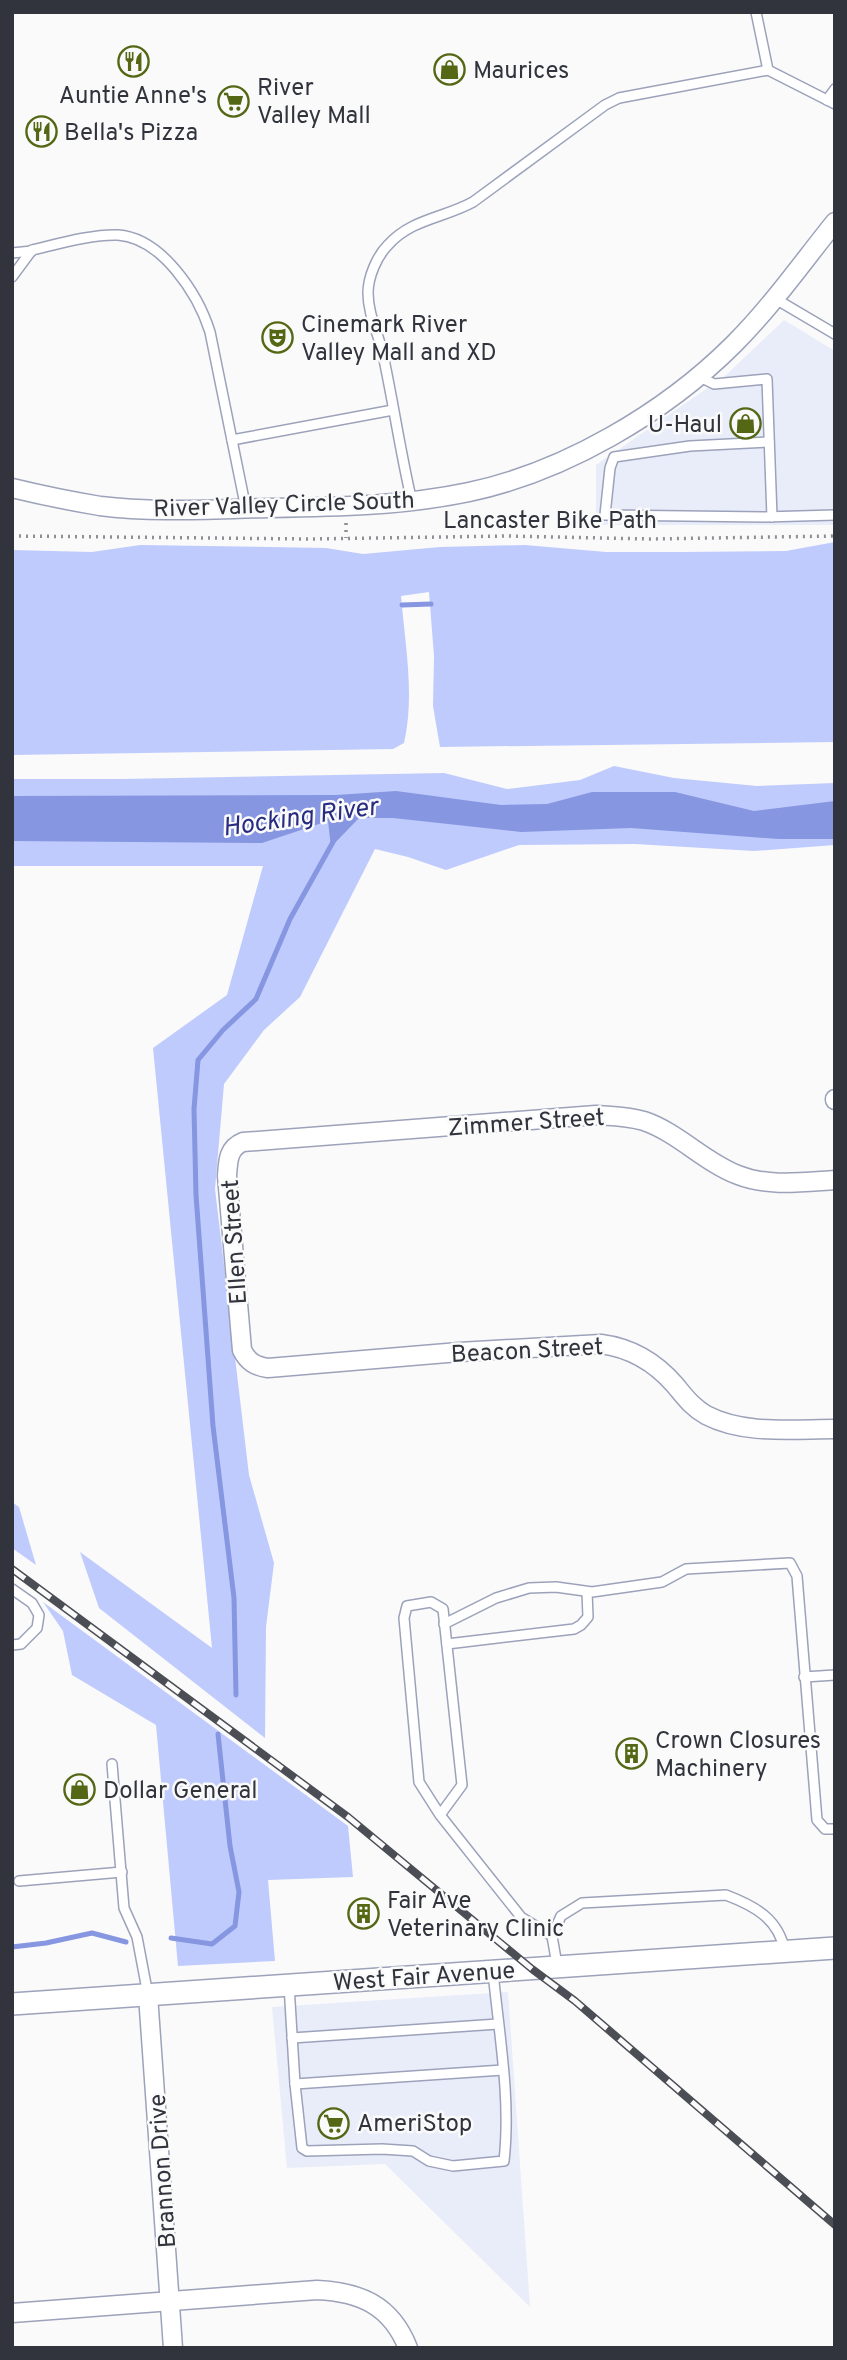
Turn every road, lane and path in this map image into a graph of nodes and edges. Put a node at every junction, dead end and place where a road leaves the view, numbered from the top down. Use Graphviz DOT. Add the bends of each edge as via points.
graph roads {
  1 [pos="756,12"];
  2 [pos="768,70"];
  3 [pos="835,89"];
  4 [pos="831,102"];
  5 [pos="835,222"];
  6 [pos="32,251"];
  7 [pos="12,253"];
  8 [pos="12,277"];
  9 [pos="774,298"];
  10 [pos="835,334"];
  11 [pos="698,376"];
  12 [pos="393,410"];
  13 [pos="232,439"];
  14 [pos="603,440"];
  15 [pos="769,442"];
  16 [pos="614,457"];
  17 [pos="12,488"];
  18 [pos="412,502"];
  19 [pos="246,509"];
  20 [pos="835,515"];
  21 [pos="772,517"];
  22 [pos="12,536"];
  23 [pos="835,536"];
  24 [pos="243,1142"];
  25 [pos="835,1180"];
  26 [pos="242,1350"];
  27 [pos="835,1429"];
  28 [pos="12,1589"];
  29 [pos="587,1592"];
  30 [pos="444,1623"];
  31 [pos="447,1644"];
  32 [pos="12,1645"];
  33 [pos="835,1675"];
  34 [pos="804,1677"];
  35 [pos="112,1764"];
  36 [pos="440,1815"];
  37 [pos="835,1829"];
  38 [pos="122,1872"];
  39 [pos="19,1881"];
  40 [pos="552,1936"];
  41 [pos="835,1948"];
  42 [pos="785,1952"];
  43 [pos="557,1967"];
  44 [pos="493,1972"];
  45 [pos="289,1985"];
  46 [pos="148,1995"];
  47 [pos="12,2004"];
  48 [pos="498,2024"];
  49 [pos="292,2038"];
  50 [pos="503,2070"];
  51 [pos="295,2084"];
  52 [pos="171,2301"];
  53 [pos="12,2313"];
  54 [pos="173,2348"];
  55 [pos="408,2348"];
  1 -- 2 [label="lane"];
  2 -- 4 [label="lane"];
  2 -- 12 [label="lane" via="619,98 472,202 406,228 387,246 373,269 368,292"];
  3 -- 4 [label="lane"];
  5 -- 9 [label="street, River Valley Circle South"];
  6 -- 7 [label="lane"];
  6 -- 8 [label="lane"];
  6 -- 13 [label="lane" via="119,235 145,244 186,280 210,332"];
  9 -- 10 [label="lane"];
  9 -- 11 [label="street, River Valley Circle South"];
  11 -- 14 [label="street, River Valley Circle South" via="647,415"];
  11 -- 15 [label="lane" via="714,384 767,379"];
  12 -- 13 [label="lane"];
  12 -- 18 [label="lane"];
  13 -- 19 [label="lane"];
  14 -- 16 [label="lane"];
  14 -- 18 [label="street, River Valley Circle South" via="489,488"];
  15 -- 16 [label="lane" via="690,446"];
  15 -- 21 [label="lane"];
  16 -- 21 [label="lane" via="605,516"];
  17 -- 19 [label="street, River Valley Circle South" via="102,506"];
  18 -- 19 [label="street, River Valley Circle South"];
  20 -- 21 [label="lane"];
  22 -- 23 [label="path, Lancaster Bike Path"];
  24 -- 25 [label="street, Zimmer Street" via="621,1116 663,1130 741,1177 781,1182"];
  24 -- 26 [label="street, Ellen Street" via="231,1150 227,1176"];
  26 -- 27 [label="street, Beacon Street" via="247,1360 268,1368 601,1343 646,1359 686,1401 732,1425"];
  28 -- 32 [label="lane" via="32,1603 39,1615 37,1628 21,1644"];
  29 -- 30 [label="lane" via="528,1588"];
  29 -- 31 [label="lane" via="588,1617 574,1629"];
  29 -- 34 [label="lane" via="662,1582 686,1569 790,1563 797,1576"];
  30 -- 31 [label="lane"];
  30 -- 36 [label="lane" via="443,1609 431,1602 407,1606 404,1618 419,1782"];
  31 -- 36 [label="lane" via="463,1785"];
  33 -- 34 [label="lane"];
  34 -- 37 [label="lane" via="817,1820 825,1829"];
  35 -- 38 [label="lane"];
  36 -- 40 [label="lane" via="521,1917"];
  38 -- 39 [label="lane"];
  38 -- 46 [label="lane" via="124,1908 137,1937"];
  40 -- 42 [label="lane" via="561,1916 582,1903 726,1895 767,1917 782,1936"];
  40 -- 43 [label="lane"];
  41 -- 42 [label="street, West Fair Avenue"];
  42 -- 43 [label="street, West Fair Avenue"];
  43 -- 44 [label="street, West Fair Avenue"];
  44 -- 45 [label="street, West Fair Avenue"];
  44 -- 48 [label="lane"];
  45 -- 46 [label="street, West Fair Avenue"];
  45 -- 49 [label="lane"];
  46 -- 47 [label="street, West Fair Avenue"];
  46 -- 52 [label="street, Brannon Drive"];
  48 -- 49 [label="lane"];
  48 -- 50 [label="lane"];
  49 -- 51 [label="lane"];
  50 -- 51 [label="lane"];
  50 -- 51 [label="lane" via="504,2161 453,2166 429,2161 413,2151 307,2151 300,2141"];
  52 -- 53 [label="street"];
  52 -- 54 [label="street, Brannon Drive"];
  52 -- 55 [label="street" via="343,2291 379,2308"];
}
